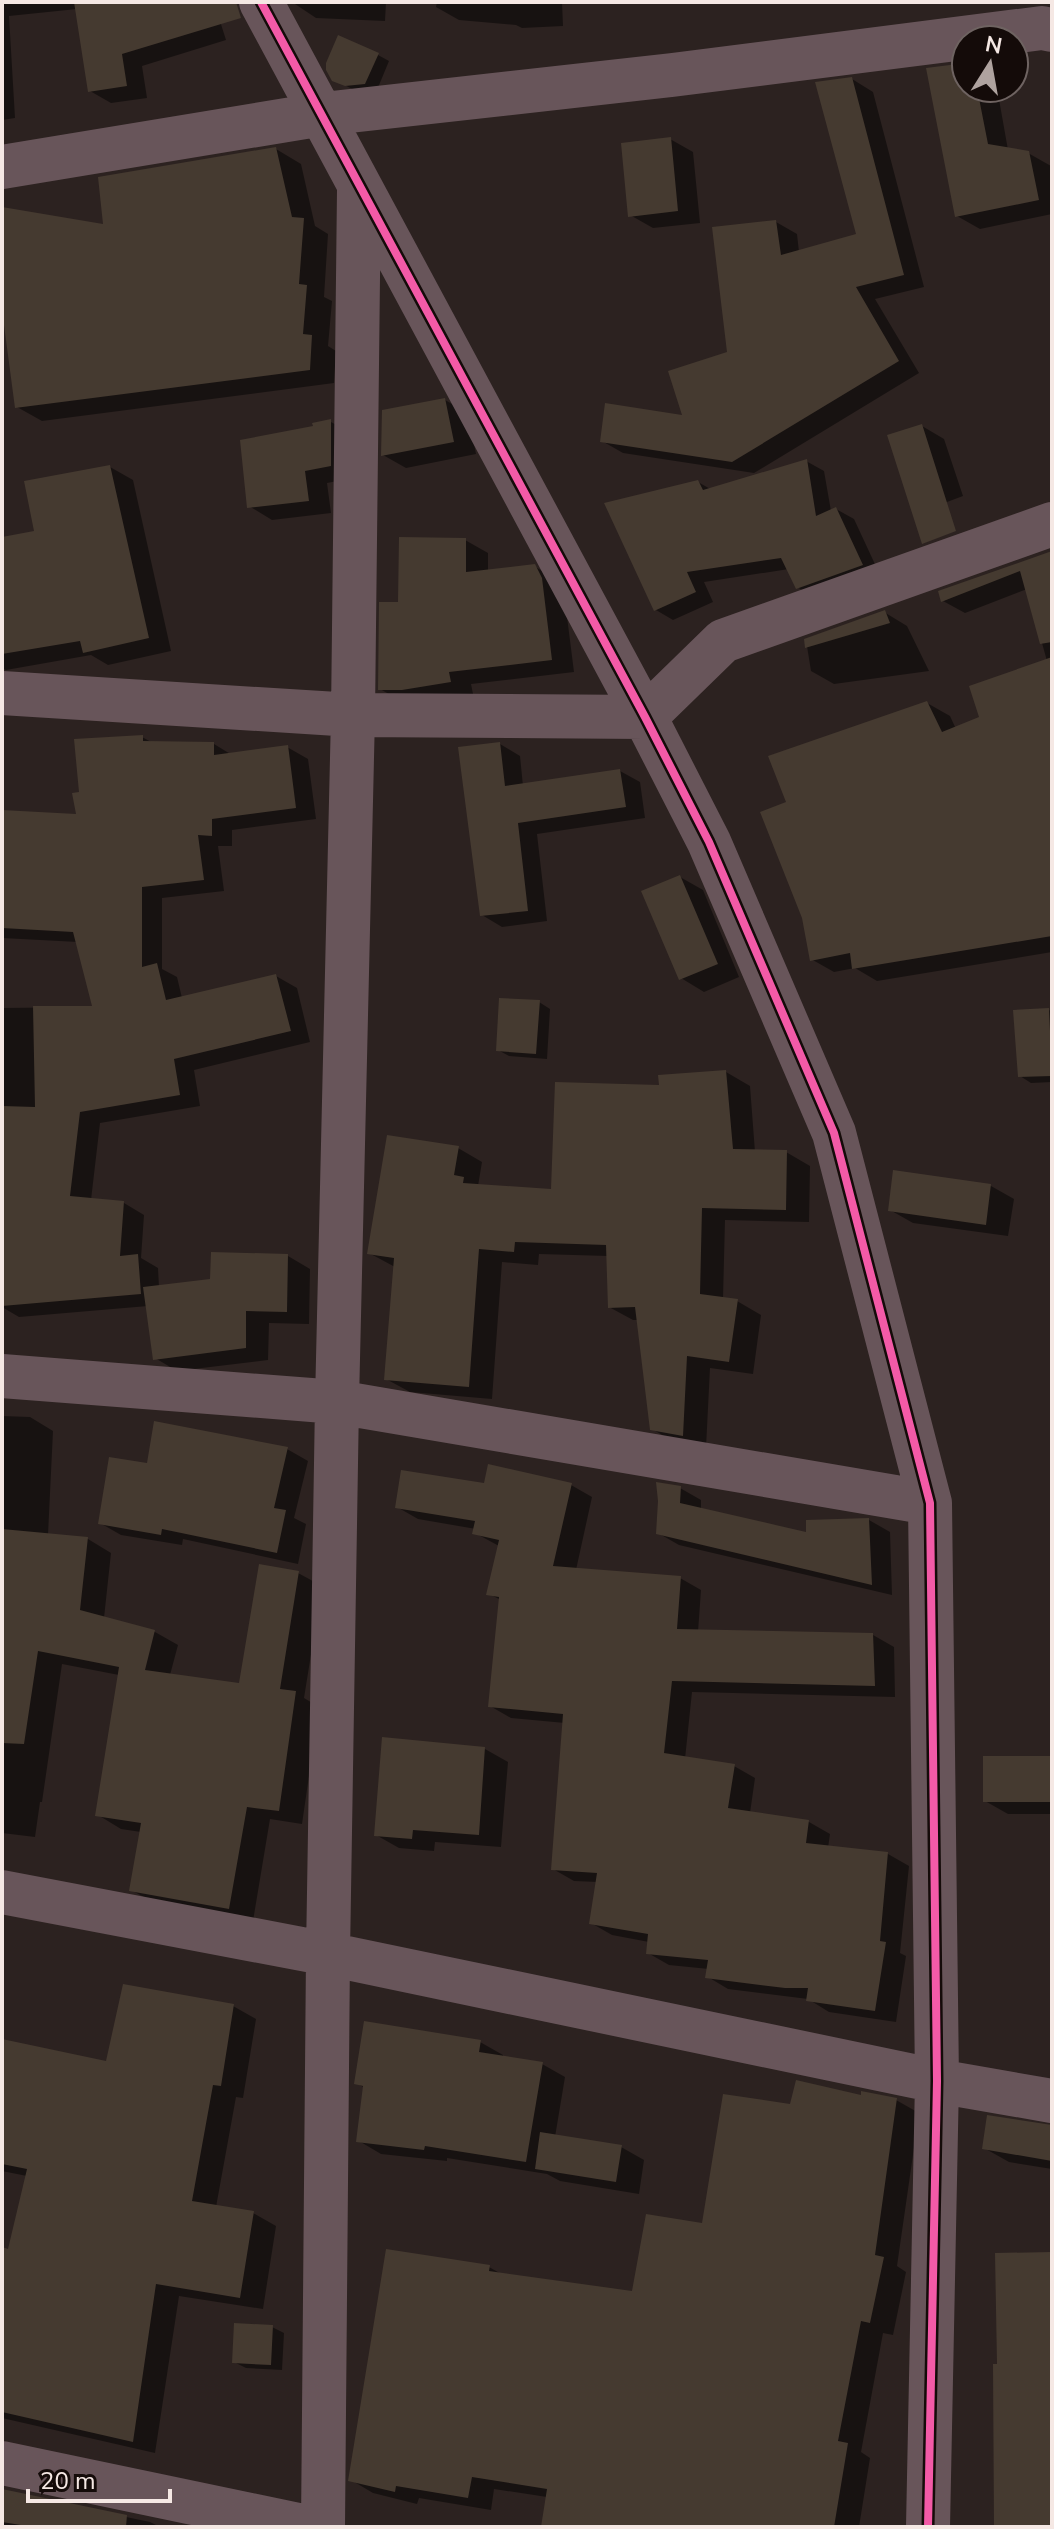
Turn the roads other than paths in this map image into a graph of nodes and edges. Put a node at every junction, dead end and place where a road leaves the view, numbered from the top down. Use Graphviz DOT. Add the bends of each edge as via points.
graph roads {
  1 [pos="261,2"];
  2 [pos="1052,30"];
  3 [pos="323,114"];
  4 [pos="2,167"];
  5 [pos="359,187"];
  6 [pos="1052,524"];
  7 [pos="2,693"];
  8 [pos="353,715"];
  9 [pos="645,717"];
  10 [pos="2,1376"];
  11 [pos="337,1402"];
  12 [pos="930,1503"];
  13 [pos="2,1892"];
  14 [pos="328,1954"];
  15 [pos="937,2081"];
  16 [pos="1052,2101"];
  17 [pos="2,2463"];
  18 [pos="308,2527"];
  19 [pos="323,2527"];
  20 [pos="928,2527"];
  1 -- 3 [label="street"];
  2 -- 3 [label="street"];
  3 -- 4 [label="street"];
  3 -- 5 [label="street"];
  5 -- 8 [label="street"];
  5 -- 9 [label="street"];
  6 -- 9 [label="street" via="723,641"];
  7 -- 8 [label="street"];
  8 -- 9 [label="street"];
  8 -- 11 [label="street"];
  9 -- 12 [label="street" via="709,842 834,1133"];
  10 -- 11 [label="street"];
  11 -- 12 [label="street"];
  11 -- 14 [label="street"];
  12 -- 15 [label="street"];
  13 -- 14 [label="street"];
  14 -- 15 [label="street"];
  14 -- 19 [label="street"];
  15 -- 16 [label="street"];
  15 -- 20 [label="street"];
  17 -- 18 [label="street"];
}
